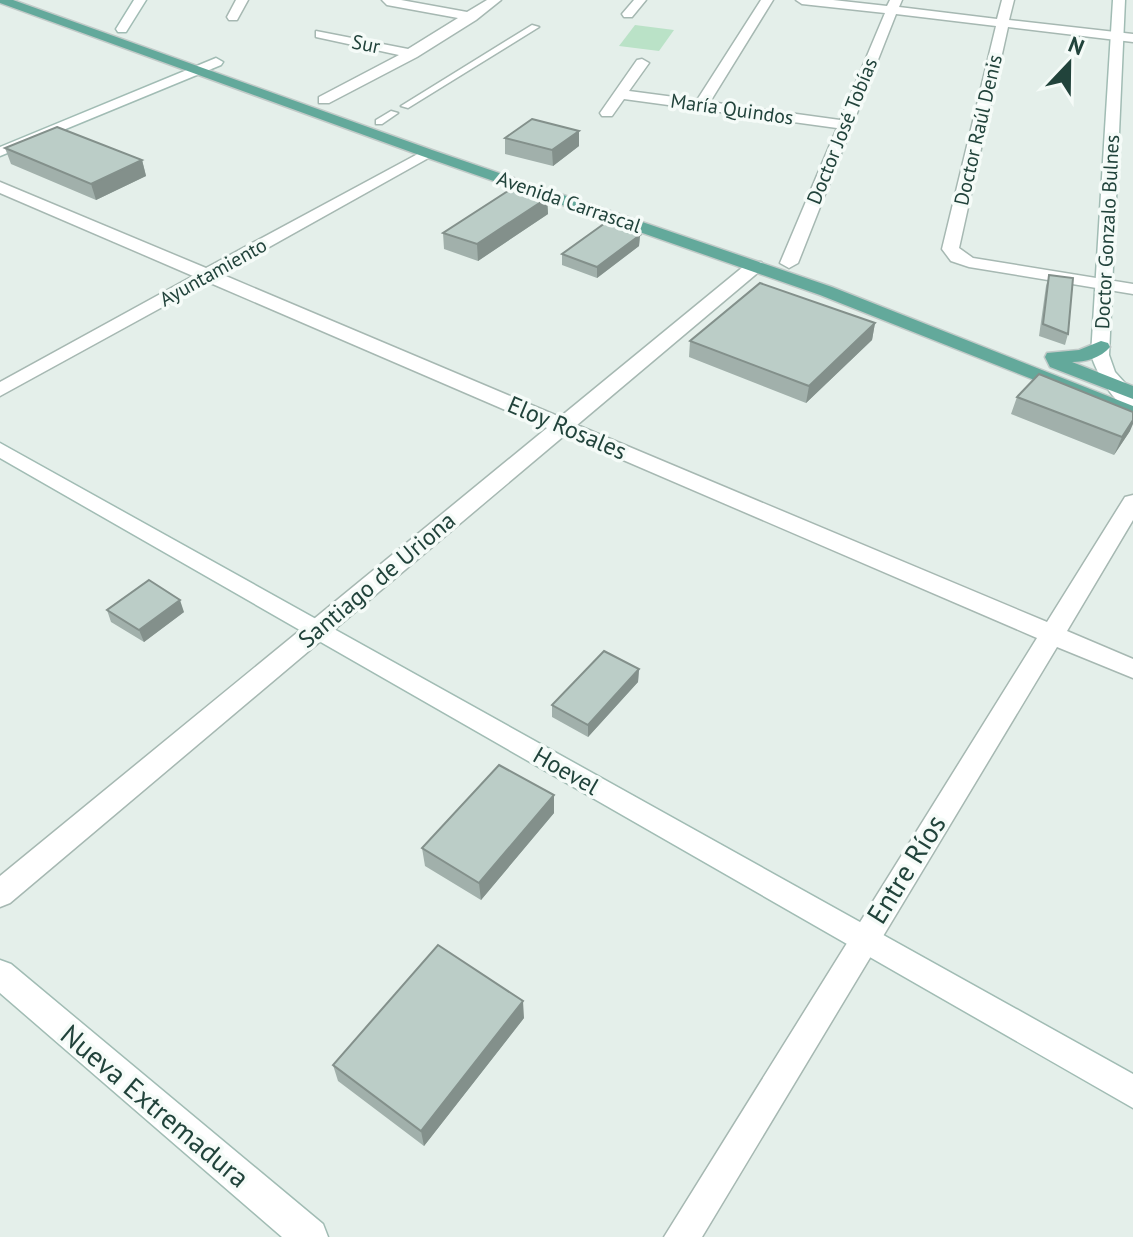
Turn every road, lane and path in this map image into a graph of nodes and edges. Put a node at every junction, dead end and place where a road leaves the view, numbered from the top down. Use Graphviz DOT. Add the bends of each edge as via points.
graph roads {
  1 [pos="2,0"];
  2 [pos="36,0"];
  3 [pos="140,0"];
  4 [pos="242,0"];
  5 [pos="495,0"];
  6 [pos="640,0"];
  7 [pos="767,0"];
  8 [pos="802,0"];
  9 [pos="1008,0"];
  10 [pos="1119,0"];
  11 [pos="387,1"];
  12 [pos="894,5"];
  13 [pos="628,14"];
  14 [pos="233,17"];
  15 [pos="472,17"];
  16 [pos="1002,23"];
  17 [pos="535,27"];
  18 [pos="122,29"];
  19 [pos="320,34"];
  20 [pos="1125,37"];
  21 [pos="412,54"];
  22 [pos="216,62"];
  23 [pos="642,63"];
  24 [pos="198,69"];
  25 [pos="622,90"];
  26 [pos="324,100"];
  27 [pos="704,101"];
  28 [pos="405,106"];
  29 [pos="394,113"];
  30 [pos="607,113"];
  31 [pos="847,120"];
  32 [pos="379,122"];
  33 [pos="0,152"];
  34 [pos="427,153"];
  35 [pos="0,187"];
  36 [pos="789,263"];
  37 [pos="755,266"];
  38 [pos="207,275"];
  39 [pos="1104,284"];
  40 [pos="1133,289"];
  41 [pos="1101,347"];
  42 [pos="1039,355"];
  43 [pos="0,390"];
  44 [pos="1124,390"];
  45 [pos="1133,404"];
  46 [pos="1133,413"];
  47 [pos="563,426"];
  48 [pos="0,449"];
  49 [pos="1133,502"];
  50 [pos="318,630"];
  51 [pos="1051,634"];
  52 [pos="1133,669"];
  53 [pos="0,894"];
  54 [pos="863,939"];
  55 [pos="0,974"];
  56 [pos="1133,1092"];
  57 [pos="310,1237"];
  58 [pos="682,1237"];
  1 -- 24 [label="main road, Avenida Carrascal"];
  2 -- 18 [label="main road, Avenida Carrascal"];
  3 -- 18 [label="street"];
  4 -- 14 [label="street"];
  5 -- 15 [label="street"];
  6 -- 13 [label="street"];
  7 -- 27 [label="street"];
  8 -- 12 [label="street"];
  9 -- 16 [label="street, Doctor Raúl Denis"];
  10 -- 20 [label="street, Doctor Gonzalo Bulnes"];
  11 -- 15 [label="street"];
  12 -- 16 [label="street"];
  12 -- 31 [label="street, Doctor José Tobías"];
  15 -- 21 [label="street"];
  16 -- 20 [label="street"];
  16 -- 39 [label="street, Doctor Raúl Denis" via="951,245 957,257 977,264"];
  17 -- 28 [label="lane"];
  18 -- 22 [label="main road, Avenida Carrascal"];
  19 -- 21 [label="street, Sur"];
  20 -- 39 [label="street, Doctor Gonzalo Bulnes"];
  21 -- 26 [label="street"];
  22 -- 24 [label="street"];
  22 -- 26 [label="main road, Avenida Carrascal"];
  23 -- 25 [label="street"];
  24 -- 33 [label="street"];
  24 -- 34 [label="main road, Avenida Carrascal"];
  25 -- 27 [label="street, María Quindos"];
  25 -- 30 [label="street"];
  26 -- 32 [label="main road, Avenida Carrascal"];
  27 -- 31 [label="street, María Quindos"];
  29 -- 32 [label="lane"];
  31 -- 36 [label="street, Doctor José Tobías"];
  32 -- 36 [label="main road, Avenida Carrascal"];
  34 -- 37 [label="main road, Avenida Carrascal"];
  34 -- 38 [label="street, Ayuntamiento"];
  35 -- 38 [label="street, Eloy Rosales"];
  36 -- 42 [label="main road, Avenida Carrascal"];
  37 -- 46 [label="main road, Avenida Carrascal"];
  37 -- 47 [label="street, Santiago de Uriona"];
  38 -- 43 [label="street, Ayuntamiento"];
  38 -- 47 [label="street, Eloy Rosales"];
  39 -- 40 [label="street"];
  39 -- 41 [label="street, Doctor Gonzalo Bulnes"];
  41 -- 42 [label="main road" via="1078,357"];
  41 -- 44 [label="street, Doctor Gonzalo Bulnes" via="1103,367"];
  42 -- 44 [label="main road, Avenida Carrascal"];
  44 -- 45 [label="street, Doctor Gonzalo Bulnes"];
  47 -- 50 [label="street, Santiago de Uriona"];
  47 -- 51 [label="street, Eloy Rosales"];
  48 -- 50 [label="street, Hoevel"];
  49 -- 51 [label="street, Entre Ríos"];
  50 -- 53 [label="street, Santiago de Uriona"];
  50 -- 54 [label="street, Hoevel"];
  51 -- 52 [label="street, Eloy Rosales"];
  51 -- 54 [label="street, Entre Ríos"];
  54 -- 56 [label="street, Hoevel"];
  54 -- 58 [label="street, Entre Ríos"];
  55 -- 57 [label="street, Nueva Extremadura"];
}
